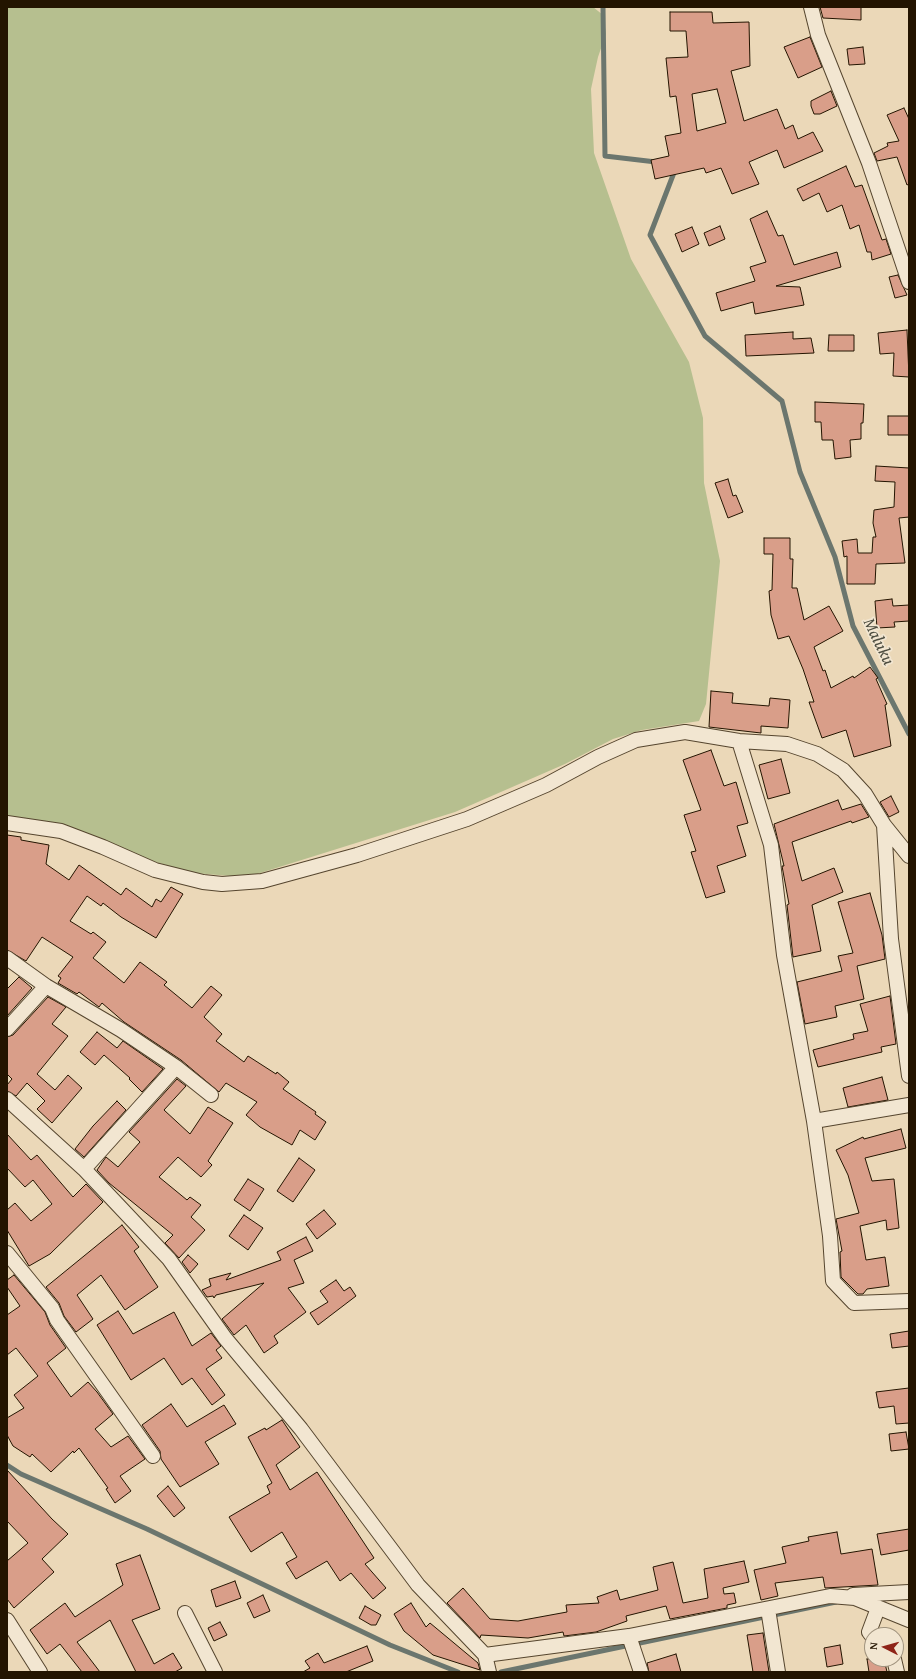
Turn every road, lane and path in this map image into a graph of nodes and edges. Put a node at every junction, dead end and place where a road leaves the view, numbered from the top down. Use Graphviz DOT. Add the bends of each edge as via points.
graph roads {
  1 [pos="811,7"];
  2 [pos="909,282"];
  3 [pos="740,740"];
  4 [pos="7,823"];
  5 [pos="884,825"];
  6 [pos="909,856"];
  7 [pos="7,958"];
  8 [pos="46,986"];
  9 [pos="7,1029"];
  10 [pos="176,1067"];
  11 [pos="909,1076"];
  12 [pos="211,1095"];
  13 [pos="7,1099"];
  14 [pos="909,1105"];
  15 [pos="814,1121"];
  16 [pos="84,1169"];
  17 [pos="7,1253"];
  18 [pos="909,1300"];
  19 [pos="154,1456"];
  20 [pos="909,1592"];
  21 [pos="830,1596"];
  22 [pos="878,1608"];
  23 [pos="768,1609"];
  24 [pos="185,1613"];
  25 [pos="7,1620"];
  26 [pos="909,1620"];
  27 [pos="873,1627"];
  28 [pos="629,1636"];
  29 [pos="485,1655"];
  30 [pos="40,1672"];
  31 [pos="215,1672"];
  32 [pos="490,1672"];
  33 [pos="641,1672"];
  34 [pos="778,1672"];
  1 -- 2 [label="street" via="818,35 869,163"];
  3 -- 4 [label="street" via="685,732 636,740 546,785 467,818 364,852 262,881 222,884 197,881 155,870 61,831"];
  3 -- 5 [label="street" via="786,744 817,754 843,770 865,794"];
  3 -- 15 [label="street" via="771,845 784,955"];
  5 -- 6 [label="street"];
  5 -- 11 [label="street" via="891,939"];
  7 -- 8 [label="street"];
  8 -- 9 [label="street"];
  8 -- 10 [label="street" via="121,1030"];
  10 -- 12 [label="street"];
  10 -- 16 [label="street"];
  13 -- 16 [label="street"];
  14 -- 15 [label="street"];
  15 -- 18 [label="street" via="830,1236 833,1281 854,1303"];
  16 -- 29 [label="street" via="169,1259 225,1338 301,1429 418,1585"];
  17 -- 19 [label="street" via="52,1308 57,1320"];
  20 -- 21 [label="street"];
  21 -- 22 [label="street" via="855,1598"];
  21 -- 23 [label="street"];
  22 -- 26 [label="street"];
  22 -- 27 [label="street"];
  23 -- 28 [label="street"];
  23 -- 34 [label="street"];
  24 -- 31 [label="street"];
  25 -- 30 [label="street"];
  28 -- 29 [label="street"];
  28 -- 33 [label="street"];
  29 -- 32 [label="street"];
}
